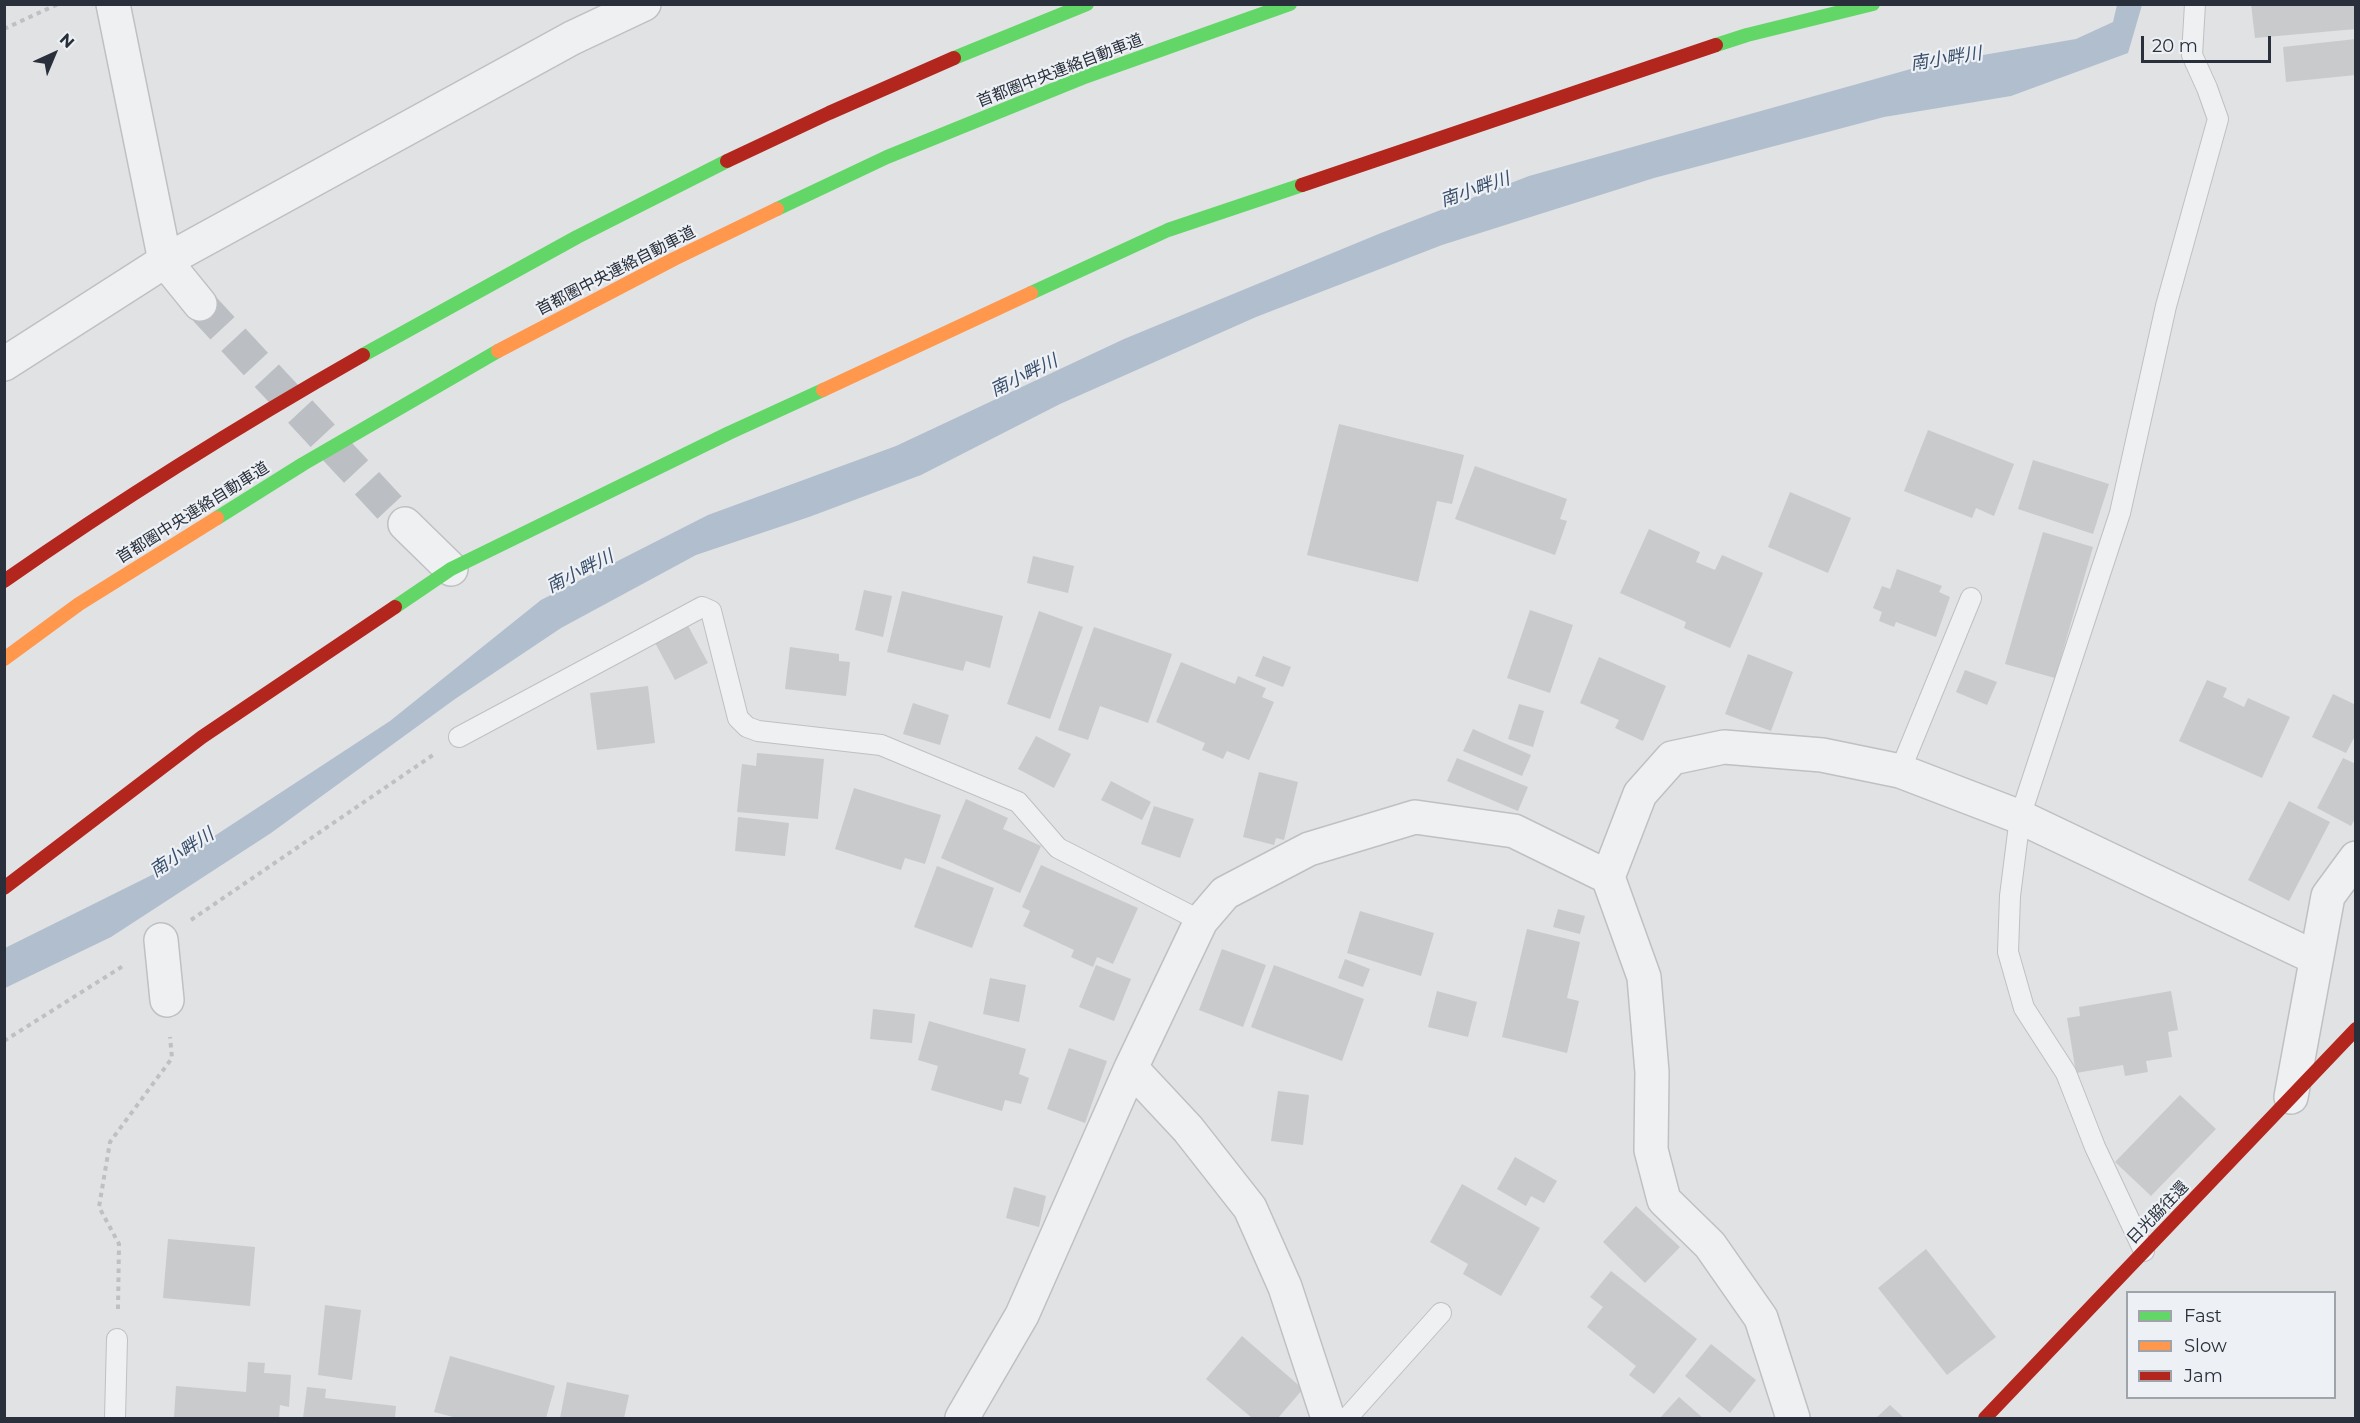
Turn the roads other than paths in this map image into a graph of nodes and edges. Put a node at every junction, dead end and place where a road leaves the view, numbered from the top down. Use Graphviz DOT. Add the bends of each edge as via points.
graph roads {
  1 [pos="112,4"];
  2 [pos="644,4"];
  3 [pos="1087,4"];
  4 [pos="1290,4"];
  5 [pos="1873,4"];
  6 [pos="2194,4"];
  7 [pos="165,261"];
  8 [pos="200,304"];
  9 [pos="4,364"];
  10 [pos="405,524"];
  11 [pos="452,569"];
  12 [pos="4,581"];
  13 [pos="1971,598"];
  14 [pos="4,659"];
  15 [pos="459,737"];
  16 [pos="1900,771"];
  17 [pos="2020,817"];
  18 [pos="2355,858"];
  19 [pos="1608,877"];
  20 [pos="4,888"];
  21 [pos="1201,921"];
  22 [pos="161,940"];
  23 [pos="2316,958"];
  24 [pos="167,1000"];
  25 [pos="2355,1029"];
  26 [pos="1131,1068"];
  27 [pos="2291,1097"];
  28 [pos="2144,1251"];
  29 [pos="1441,1313"];
  30 [pos="117,1339"];
  31 [pos="115,1419"];
  32 [pos="962,1419"];
  33 [pos="1328,1419"];
  34 [pos="1347,1419"];
  35 [pos="1794,1419"];
  36 [pos="1985,1419"];
  1 -- 7 [label="street"];
  2 -- 7 [label="street" via="572,38"];
  3 -- 12 [label="main road" via="853,101 640,202 264,411"];
  4 -- 14 [label="main road, 首都圏中央連絡自動車道" via="1082,78 888,157 674,259 473,364 303,464 79,603"];
  5 -- 11 [label="main road" via="1747,35 1168,230 729,433"];
  6 -- 17 [label="lane" via="2192,55 2218,119 2166,306 2121,513"];
  7 -- 8 [label="street"];
  7 -- 9 [label="street"];
  10 -- 11 [label="street"];
  11 -- 20 [label="main road" via="201,737"];
  13 -- 16 [label="lane"];
  15 -- 21 [label="lane" via="702,607 711,611 738,718 747,727 881,745 1018,802 1058,848"];
  16 -- 17 [label="street"];
  16 -- 19 [label="street" via="1822,755 1724,747 1672,758 1640,794"];
  17 -- 23 [label="street"];
  17 -- 28 [label="lane" via="2008,952 2024,1008 2066,1073 2094,1147"];
  18 -- 23 [label="street" via="2328,896"];
  19 -- 21 [label="street" via="1514,831 1415,817 1309,849 1225,893"];
  19 -- 35 [label="street" via="1644,977 1652,1072 1651,1150 1664,1200 1710,1245 1761,1318"];
  21 -- 26 [label="street"];
  22 -- 24 [label="street"];
  23 -- 27 [label="street"];
  25 -- 27 [label="main road, 日光脇往還"];
  26 -- 32 [label="street" via="1023,1315"];
  26 -- 33 [label="street" via="1188,1129 1250,1208 1285,1287"];
  27 -- 28 [label="main road, 日光脇往還"];
  28 -- 36 [label="main road, 日光脇往還"];
  29 -- 34 [label="lane"];
  30 -- 31 [label="lane"];
}
